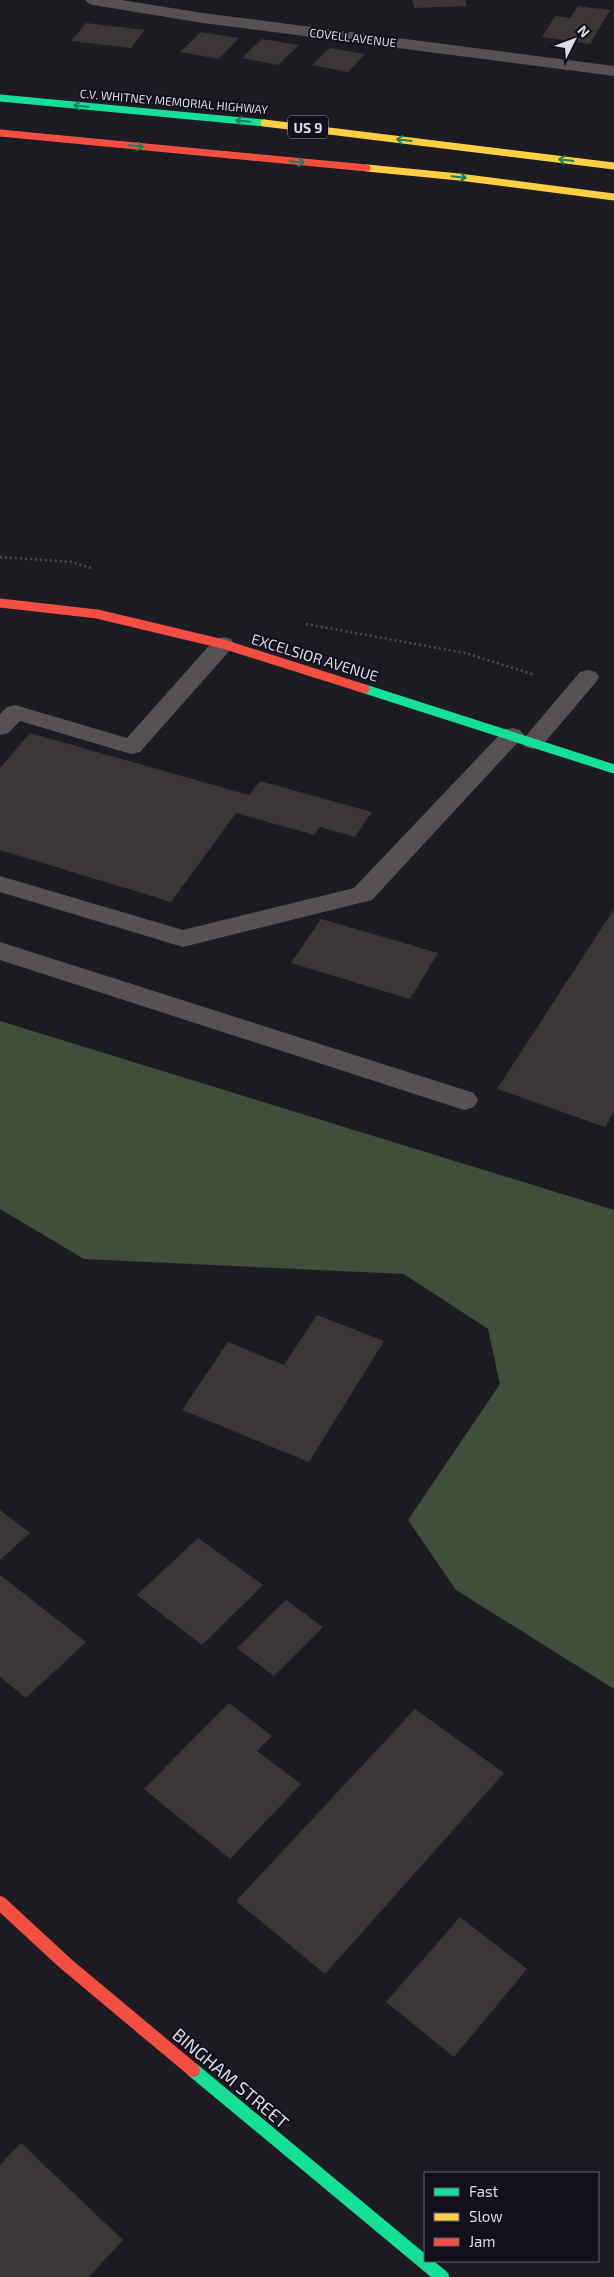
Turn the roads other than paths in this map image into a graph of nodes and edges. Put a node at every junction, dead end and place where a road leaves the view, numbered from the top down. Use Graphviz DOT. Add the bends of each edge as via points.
graph roads {
  1 [pos="93,0"];
  2 [pos="614,71"];
  3 [pos="0,98"];
  4 [pos="0,133"];
  5 [pos="614,166"];
  6 [pos="614,197"];
  7 [pos="0,603"];
  8 [pos="223,644"];
  9 [pos="584,683"];
  10 [pos="0,728"];
  11 [pos="522,738"];
  12 [pos="614,769"];
  13 [pos="0,884"];
  14 [pos="0,951"];
  15 [pos="464,1100"];
  16 [pos="0,1902"];
  17 [pos="442,2277"];
  1 -- 2 [label="street, COVELL AVENUE" via="204,18"];
  5 -- 3 [label="main road, C.V. WHITNEY MEMORIAL HIGHWAY / US 9, one-way" via="298,126"];
  4 -- 6 [label="main road, US 9, one-way" via="459,177"];
  7 -- 8 [label="main road, EXCELSIOR AVENUE" via="98,614"];
  8 -- 10 [label="street" via="132,747 15,712"];
  8 -- 11 [label="main road, EXCELSIOR AVENUE"];
  9 -- 11 [label="street"];
  11 -- 12 [label="main road, EXCELSIOR AVENUE"];
  11 -- 13 [label="street" via="363,894 183,939"];
  14 -- 15 [label="street"];
  16 -- 17 [label="main road, BINGHAM STREET" via="65,1963"];
}
